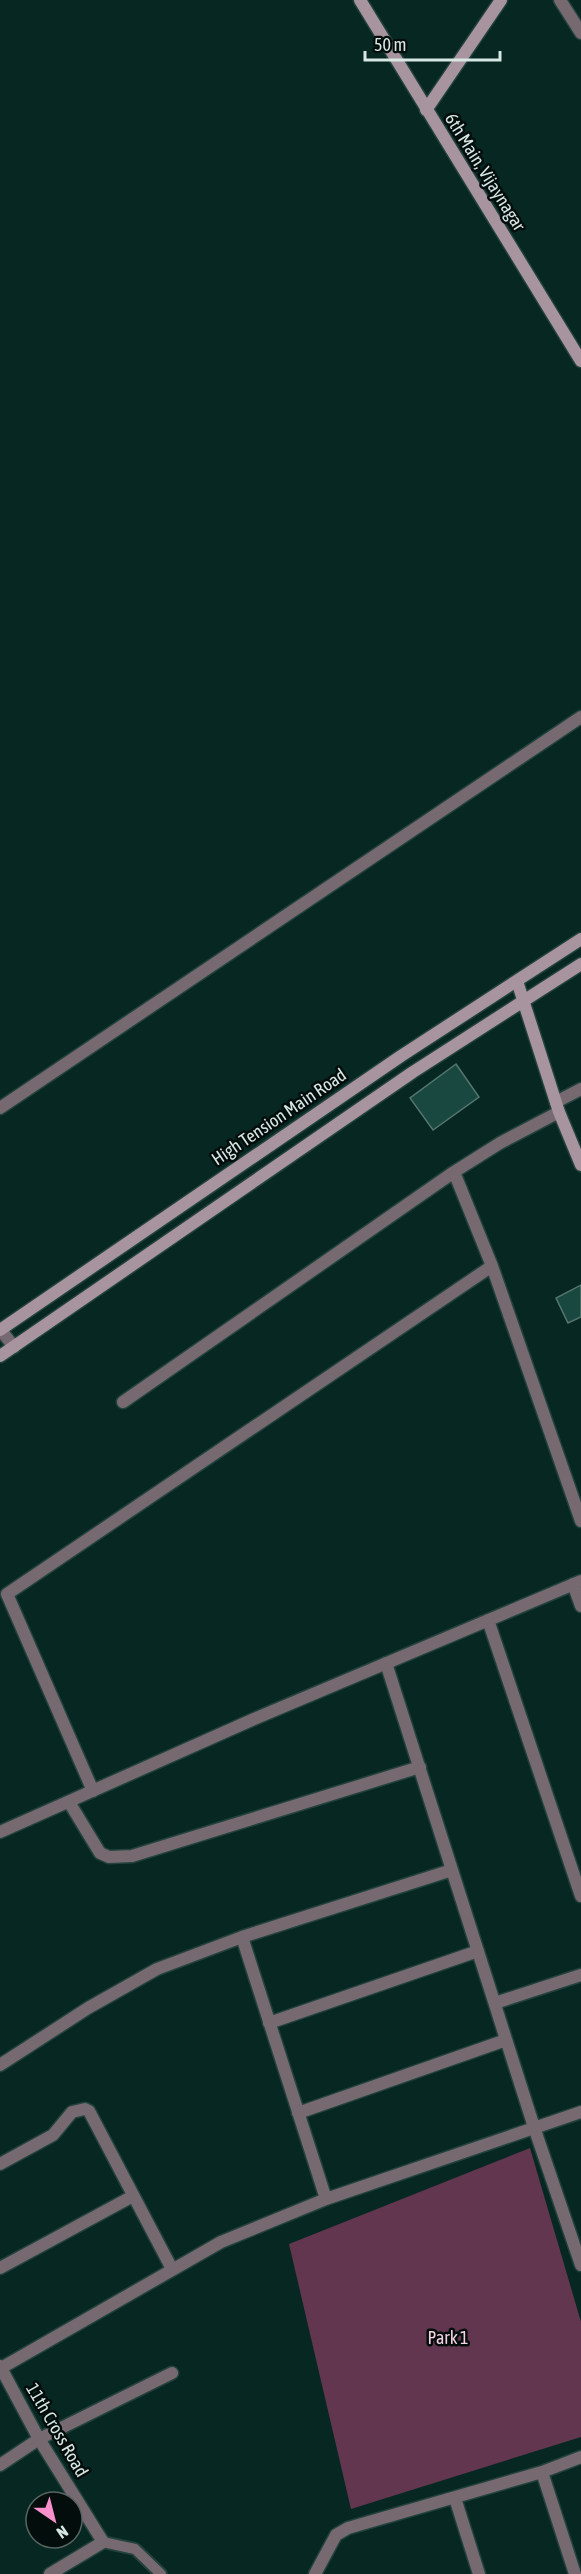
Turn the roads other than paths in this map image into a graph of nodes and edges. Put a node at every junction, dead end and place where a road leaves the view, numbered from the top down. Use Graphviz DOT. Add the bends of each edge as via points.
graph roads {
  1 [pos="360,0"];
  2 [pos="501,0"];
  3 [pos="560,0"];
  4 [pos="581,33"];
  5 [pos="426,110"];
  6 [pos="581,361"];
  7 [pos="581,717"];
  8 [pos="581,939"];
  9 [pos="581,964"];
  10 [pos="517,981"];
  11 [pos="525,1001"];
  12 [pos="581,1089"];
  13 [pos="558,1107"];
  14 [pos="0,1108"];
  15 [pos="581,1165"];
  16 [pos="454,1172"];
  17 [pos="492,1266"];
  18 [pos="0,1330"];
  19 [pos="14,1347"];
  20 [pos="0,1356"];
  21 [pos="123,1402"];
  22 [pos="581,1521"];
  23 [pos="577,1583"];
  24 [pos="581,1606"];
  25 [pos="488,1620"];
  26 [pos="386,1664"];
  27 [pos="420,1767"];
  28 [pos="93,1791"];
  29 [pos="69,1802"];
  30 [pos="0,1833"];
  31 [pos="452,1870"];
  32 [pos="581,1896"];
  33 [pos="242,1937"];
  34 [pos="478,1951"];
  35 [pos="581,1976"];
  36 [pos="495,2003"];
  37 [pos="269,2023"];
  38 [pos="506,2040"];
  39 [pos="0,2065"];
  40 [pos="581,2112"];
  41 [pos="298,2113"];
  42 [pos="534,2127"];
  43 [pos="0,2164"];
  44 [pos="133,2196"];
  45 [pos="326,2199"];
  46 [pos="581,2265"];
  47 [pos="0,2268"];
  48 [pos="172,2269"];
  49 [pos="1,2367"];
  50 [pos="172,2373"];
  51 [pos="39,2439"];
  52 [pos="581,2457"];
  53 [pos="0,2465"];
  54 [pos="542,2472"];
  55 [pos="455,2498"];
  56 [pos="103,2542"];
  57 [pos="50,2574"];
  58 [pos="161,2574"];
  59 [pos="315,2574"];
  60 [pos="479,2574"];
  61 [pos="575,2574"];
  1 -- 5 [label="main road, 6th Main, Vijaynagar"];
  2 -- 5 [label="main road"];
  3 -- 4 [label="street"];
  5 -- 6 [label="main road, 6th Main, Vijaynagar"];
  7 -- 14 [label="street"];
  8 -- 10 [label="main road, High Tension Main Road"];
  9 -- 11 [label="main road"];
  10 -- 11 [label="main road"];
  10 -- 18 [label="main road, High Tension Main Road"];
  11 -- 13 [label="main road"];
  11 -- 19 [label="main road" via="413,1072"];
  12 -- 13 [label="street"];
  13 -- 15 [label="main road"];
  13 -- 16 [label="street"];
  16 -- 17 [label="street"];
  16 -- 21 [label="street"];
  17 -- 22 [label="street"];
  17 -- 28 [label="street" via="7,1594"];
  18 -- 19 [label="street"];
  19 -- 20 [label="main road"];
  23 -- 24 [label="street"];
  23 -- 25 [label="street"];
  25 -- 26 [label="street"];
  25 -- 32 [label="street"];
  26 -- 27 [label="street"];
  26 -- 28 [label="street"];
  27 -- 29 [label="street" via="132,1856 109,1857 100,1852"];
  27 -- 31 [label="street"];
  28 -- 29 [label="street"];
  29 -- 30 [label="street"];
  31 -- 33 [label="street"];
  31 -- 34 [label="street"];
  33 -- 37 [label="street"];
  33 -- 39 [label="street" via="157,1969"];
  34 -- 36 [label="street"];
  34 -- 37 [label="street"];
  35 -- 36 [label="street"];
  36 -- 38 [label="street"];
  37 -- 41 [label="street"];
  38 -- 41 [label="street"];
  38 -- 42 [label="street"];
  40 -- 42 [label="street"];
  41 -- 45 [label="street"];
  42 -- 45 [label="street"];
  42 -- 46 [label="street"];
  43 -- 44 [label="street" via="52,2135 72,2112 85,2109"];
  44 -- 47 [label="street"];
  44 -- 48 [label="street"];
  45 -- 48 [label="street" via="221,2242"];
  48 -- 49 [label="street"];
  49 -- 51 [label="street, 11th Cross Road"];
  50 -- 51 [label="street"];
  51 -- 53 [label="street"];
  51 -- 56 [label="street, 11th Cross Road"];
  52 -- 54 [label="street"];
  54 -- 55 [label="street"];
  54 -- 61 [label="street"];
  55 -- 59 [label="street" via="348,2528 336,2535"];
  55 -- 60 [label="street"];
  56 -- 57 [label="street"];
  56 -- 58 [label="lane" via="135,2548"];
}
